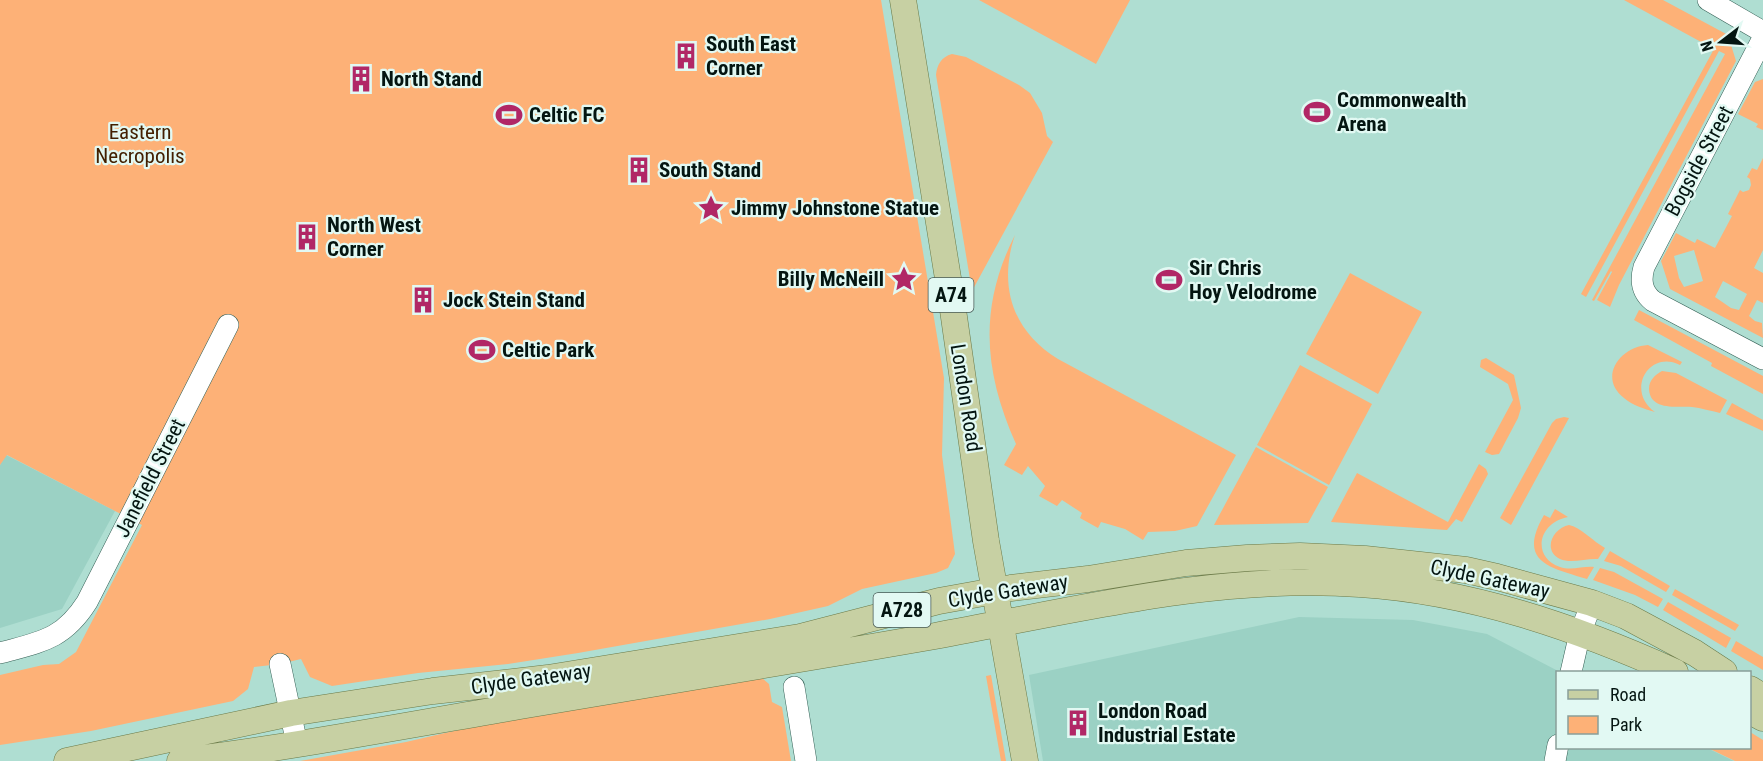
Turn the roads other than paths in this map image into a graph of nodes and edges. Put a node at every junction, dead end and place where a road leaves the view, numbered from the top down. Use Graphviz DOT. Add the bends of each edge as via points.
graph roads {
  1 [pos="903,0"];
  2 [pos="1708,0"];
  3 [pos="1763,32"];
  4 [pos="1763,38"];
  5 [pos="228,325"];
  6 [pos="1763,358"];
  7 [pos="996,591"];
  8 [pos="1592,603"];
  9 [pos="1001,623"];
  10 [pos="1580,633"];
  11 [pos="0,653"];
  12 [pos="280,664"];
  13 [pos="1570,671"];
  14 [pos="1673,671"];
  15 [pos="1722,671"];
  16 [pos="794,687"];
  17 [pos="291,714"];
  18 [pos="297,744"];
  19 [pos="68,761"];
  20 [pos="180,761"];
  21 [pos="806,761"];
  22 [pos="1025,761"];
  1 -- 7 [label="main road, London Road / A74"];
  2 -- 3 [label="street"];
  4 -- 6 [label="street, Bogside Street" via="1644,267 1642,286 1660,306"];
  5 -- 11 [label="street, Janefield Street" via="87,602 68,627 49,639"];
  7 -- 8 [label="main road, Clyde Gateway / A728" via="1186,563 1302,556 1466,570"];
  7 -- 9 [label="main road, London Road / A74"];
  7 -- 17 [label="main road, Clyde Gateway / A728" via="893,612 800,637"];
  8 -- 10 [label="street"];
  8 -- 15 [label="main road, Clyde Gateway / A728" via="1636,621"];
  9 -- 10 [label="main road, Clyde Gateway / A728" via="1211,586 1355,584 1459,598 1526,614"];
  9 -- 18 [label="main road, Clyde Gateway / A728"];
  9 -- 22 [label="main road, London Road / A74"];
  10 -- 13 [label="street"];
  10 -- 14 [label="main road, Clyde Gateway / A728"];
  12 -- 17 [label="street"];
  16 -- 21 [label="street"];
  17 -- 18 [label="street"];
  17 -- 19 [label="main road, Clyde Gateway / A728"];
  18 -- 20 [label="main road, Clyde Gateway / A728"];
}
